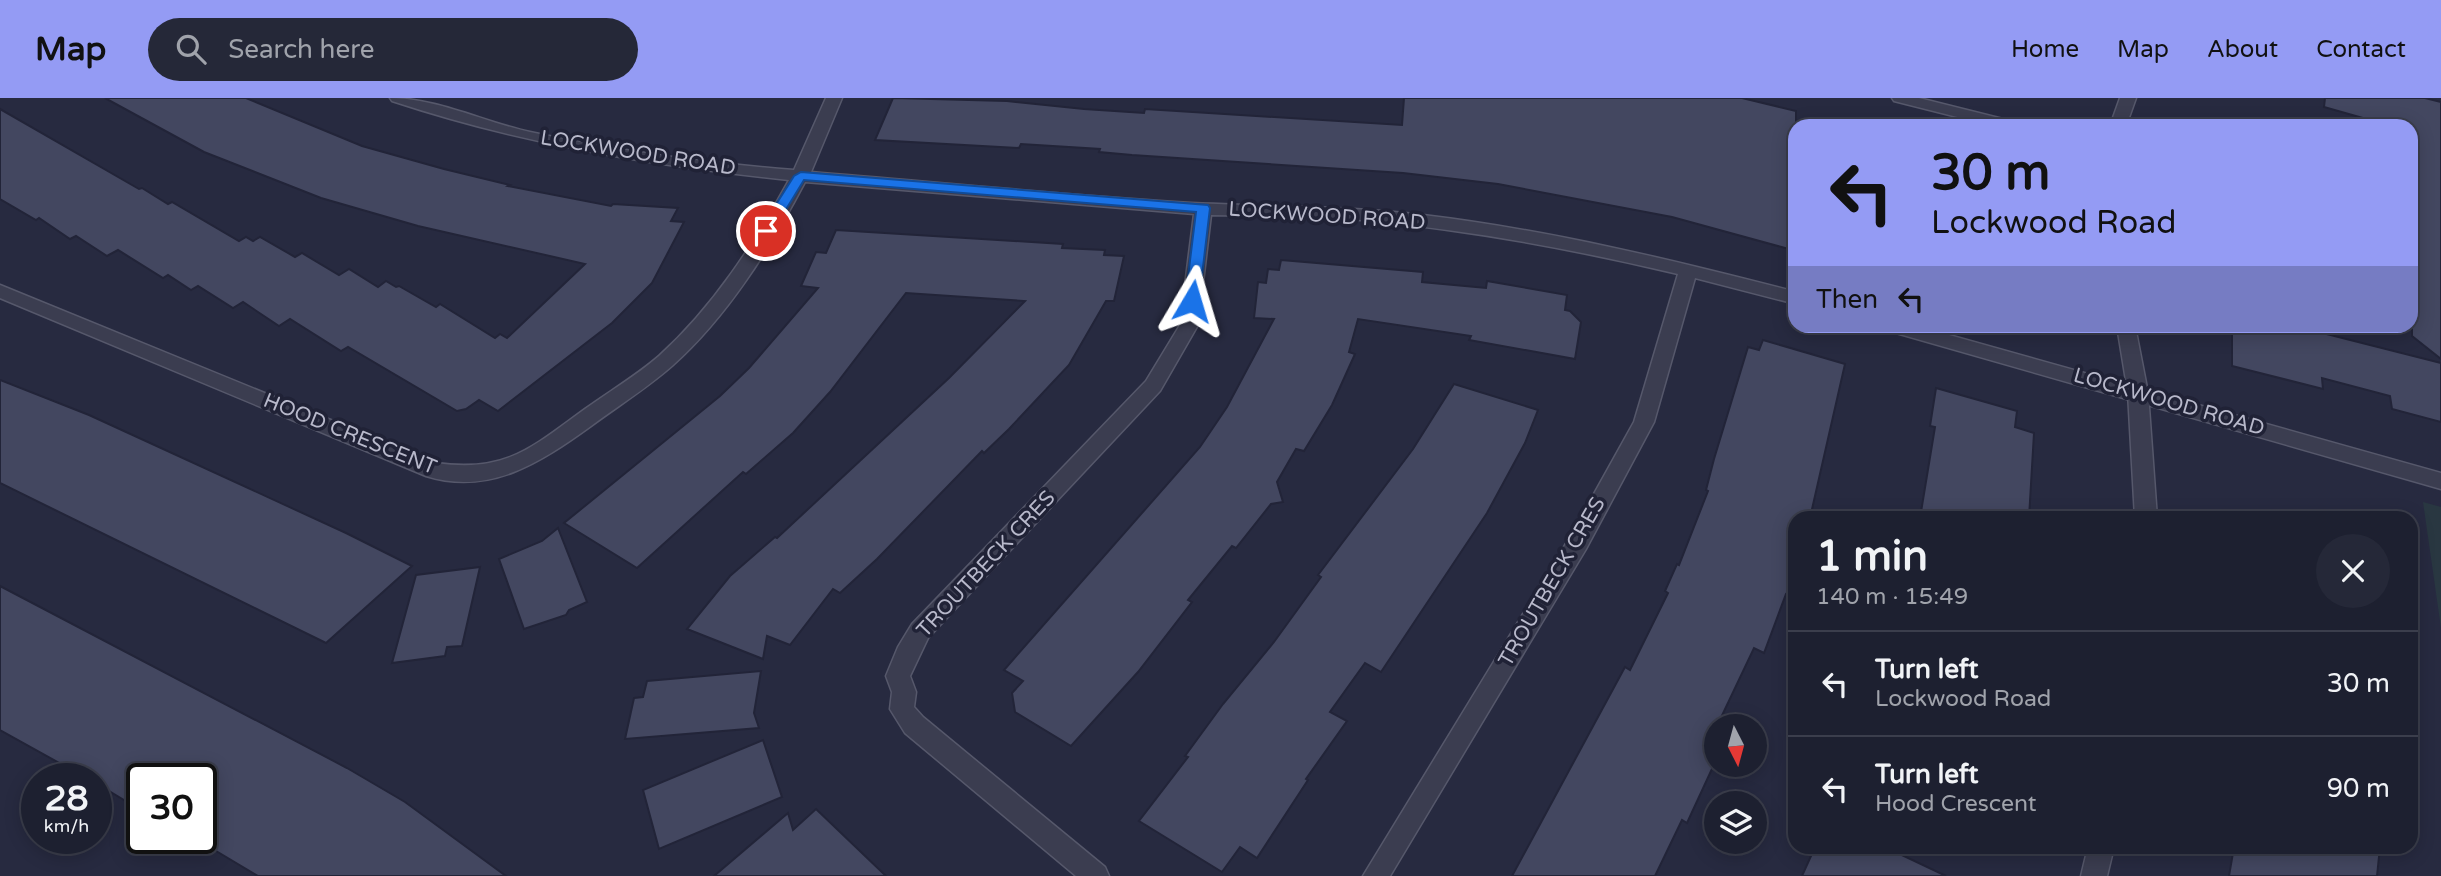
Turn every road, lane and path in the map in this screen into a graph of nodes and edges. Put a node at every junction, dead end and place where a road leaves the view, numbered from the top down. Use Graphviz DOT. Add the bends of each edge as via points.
graph roads {
  1 [pos="398,98"];
  2 [pos="834,98"];
  3 [pos="1900,98"];
  4 [pos="2128,98"];
  5 [pos="1985,119"];
  6 [pos="2120,119"];
  7 [pos="801,176"];
  8 [pos="1203,208"];
  9 [pos="1688,270"];
  10 [pos="0,291"];
  11 [pos="1788,296"];
  12 [pos="1921,333"];
  13 [pos="2127,333"];
  14 [pos="2138,393"];
  15 [pos="2441,481"];
  16 [pos="2146,511"];
  17 [pos="2099,854"];
  18 [pos="1096,876"];
  19 [pos="1376,876"];
  20 [pos="2094,876"];
  1 -- 7 [label="street, LOCKWOOD ROAD" via="495,127 583,146 674,163"];
  2 -- 7 [label="street, HOOD CRESCENT"];
  3 -- 5 [label="street"];
  4 -- 6 [label="street"];
  7 -- 8 [label="street, LOCKWOOD ROAD"];
  7 -- 10 [label="street, HOOD CRESCENT" via="716,305 666,361 542,450 489,475 433,470"];
  8 -- 9 [label="street, LOCKWOOD ROAD" via="1369,214 1500,232"];
  8 -- 18 [label="street, TROUTBECK CRES" via="1189,324 1153,386 920,632 898,676 904,692 902,709 914,725"];
  9 -- 11 [label="street, LOCKWOOD ROAD"];
  9 -- 19 [label="street, TROUTBECK CRES" via="1644,422 1578,543"];
  12 -- 14 [label="street, LOCKWOOD ROAD"];
  13 -- 14 [label="street"];
  14 -- 15 [label="street, LOCKWOOD ROAD"];
  14 -- 16 [label="street"];
  17 -- 20 [label="street"];
}
